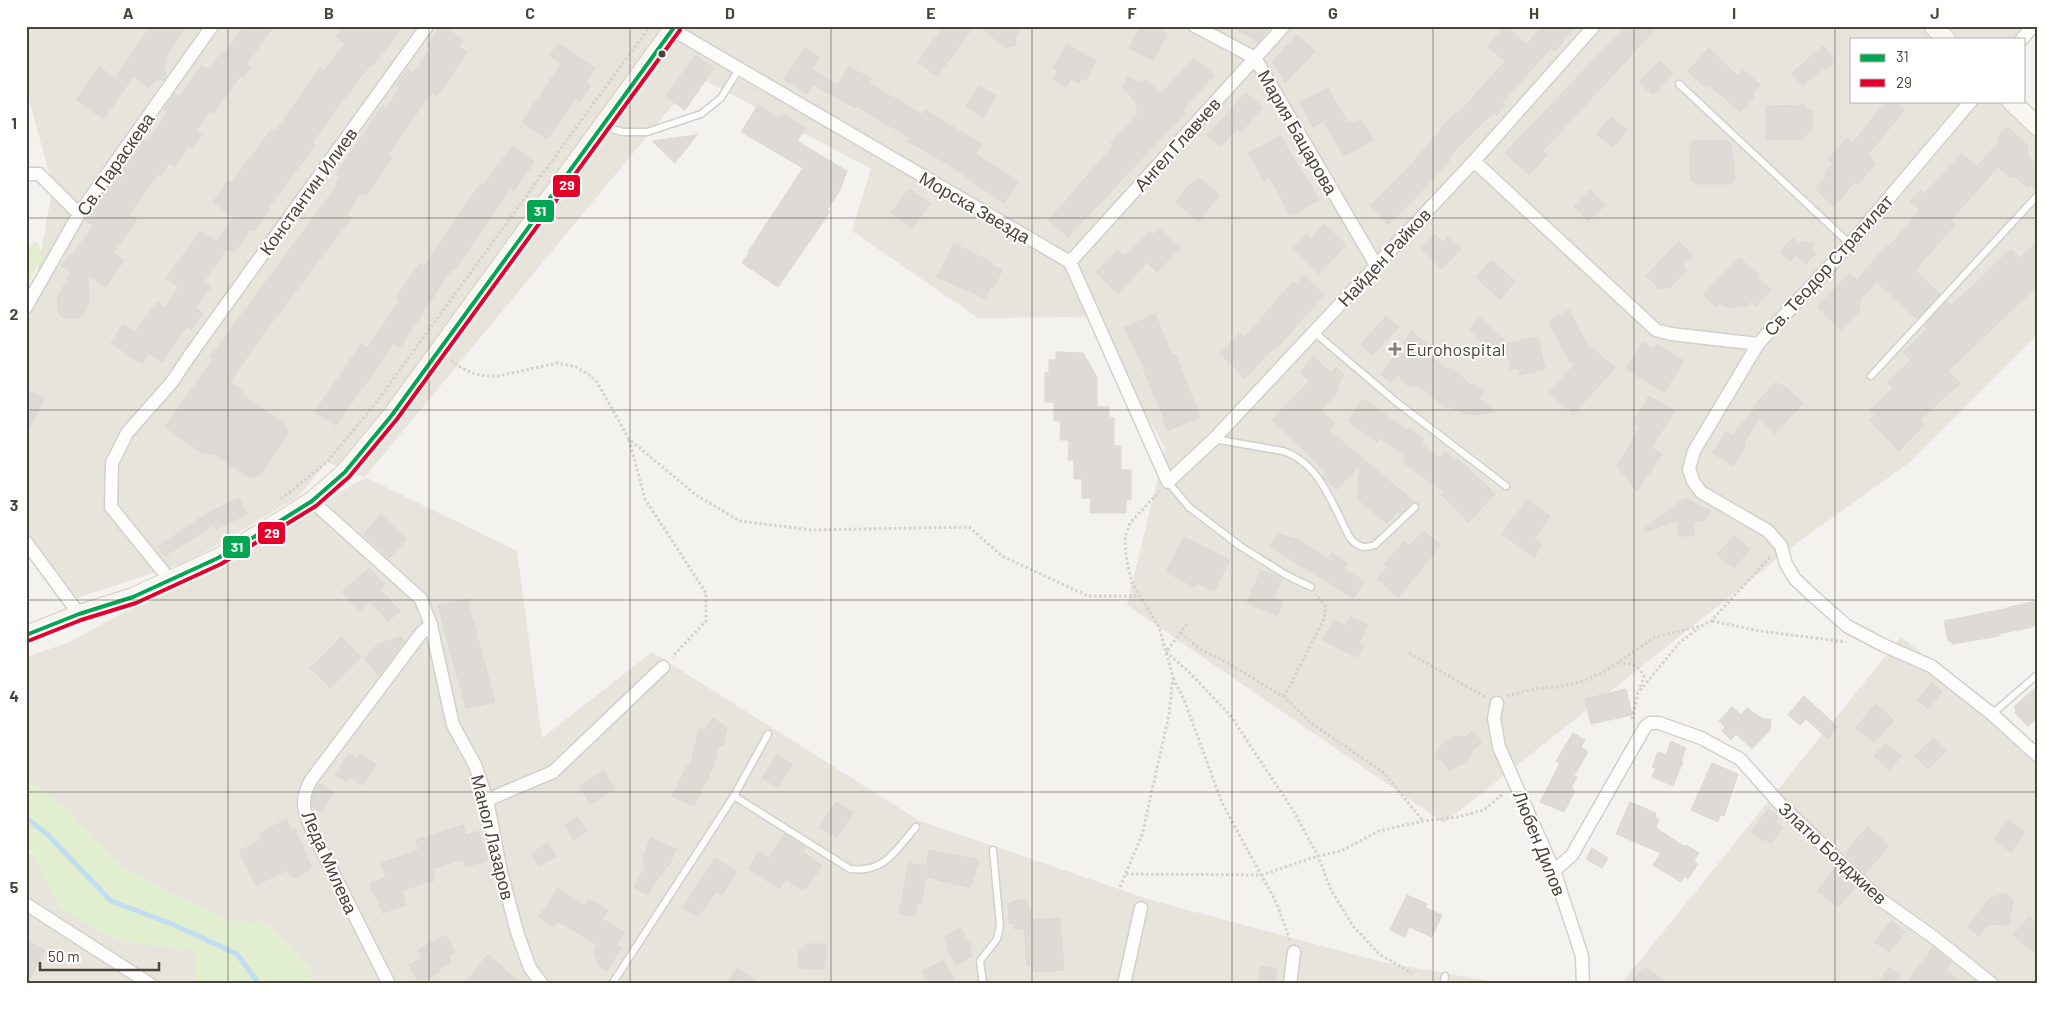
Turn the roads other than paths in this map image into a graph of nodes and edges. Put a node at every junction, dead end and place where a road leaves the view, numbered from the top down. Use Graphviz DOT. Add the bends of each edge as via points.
graph roads {
  1 [pos="212,26"];
  2 [pos="427,26"];
  3 [pos="1195,26"];
  4 [pos="1284,26"];
  5 [pos="1594,26"];
  6 [pos="1932,26"];
  7 [pos="2032,26"];
  8 [pos="674,28"];
  9 [pos="1945,38"];
  10 [pos="2023,38"];
  11 [pos="1255,58"];
  12 [pos="739,69"];
  13 [pos="1679,84"];
  14 [pos="1970,102"];
  15 [pos="2012,102"];
  16 [pos="2037,126"];
  17 [pos="602,127"];
  18 [pos="1474,160"];
  19 [pos="26,174"];
  20 [pos="2037,196"];
  21 [pos="79,214"];
  22 [pos="1850,244"];
  23 [pos="1070,262"];
  24 [pos="1376,265"];
  25 [pos="26,307"];
  26 [pos="1314,332"];
  27 [pos="1758,344"];
  28 [pos="1871,376"];
  29 [pos="1214,439"];
  30 [pos="1168,482"];
  31 [pos="1506,486"];
  32 [pos="312,501"];
  33 [pos="1415,507"];
  34 [pos="26,542"];
  35 [pos="170,580"];
  36 [pos="1311,587"];
  37 [pos="79,614"];
  38 [pos="431,625"];
  39 [pos="26,636"];
  40 [pos="663,667"];
  41 [pos="2037,676"];
  42 [pos="1497,703"];
  43 [pos="1992,714"];
  44 [pos="768,734"];
  45 [pos="2037,755"];
  46 [pos="734,796"];
  47 [pos="487,800"];
  48 [pos="916,827"];
  49 [pos="993,850"];
  50 [pos="1554,871"];
  51 [pos="26,904"];
  52 [pos="1142,908"];
  53 [pos="1294,952"];
  54 [pos="1445,976"];
  55 [pos="150,984"];
  56 [pos="389,984"];
  57 [pos="542,984"];
  58 [pos="612,984"];
  59 [pos="983,984"];
  60 [pos="1124,984"];
  61 [pos="1290,984"];
  62 [pos="1444,984"];
  63 [pos="1583,984"];
  64 [pos="1992,984"];
  1 -- 21 [label="street, Св. Параскева"];
  2 -- 35 [label="street, Константин Илиев" via="172,382 127,434 112,463 112,507"];
  3 -- 11 [label="street, Мария Бацарова"];
  4 -- 11 [label="street, Ангел Главчев"];
  5 -- 18 [label="street, Найден Райков"];
  6 -- 9 [label="street"];
  7 -- 10 [label="street"];
  8 -- 12 [label="street, Морска Звезда"];
  8 -- 17 [label="street"];
  11 -- 23 [label="street, Ангел Главчев"];
  11 -- 24 [label="street, Мария Бацарова"];
  12 -- 17 [label="lane" via="721,98 702,114 647,132 623,132"];
  12 -- 23 [label="street, Морска Звезда"];
  13 -- 22 [label="lane"];
  14 -- 22 [label="street, Св. Теодор Стратилат"];
  15 -- 16 [label="street"];
  17 -- 32 [label="street" via="392,415 345,472"];
  18 -- 24 [label="street, Найден Райков"];
  18 -- 27 [label="street, Св. Теодор Стратилат" via="1656,330"];
  19 -- 21 [label="street" via="39,174"];
  20 -- 28 [label="lane"];
  21 -- 25 [label="street, Св. Параскева"];
  22 -- 27 [label="street, Св. Теодор Стратилат"];
  23 -- 30 [label="street"];
  24 -- 26 [label="street, Найден Райков"];
  26 -- 29 [label="street, Найден Райков"];
  26 -- 31 [label="lane" via="1394,401"];
  27 -- 43 [label="street" via="1694,451 1689,468 1692,481 1702,492 1768,531 1781,546 1786,564 1795,578 1847,626 1931,666"];
  29 -- 30 [label="street, Найден Райков"];
  29 -- 33 [label="lane" via="1283,451 1304,461 1315,472 1357,546 1375,545"];
  30 -- 36 [label="lane" via="1188,507 1240,546"];
  32 -- 35 [label="street" via="218,558"];
  32 -- 38 [label="street, Манол Лазаров" via="421,599"];
  34 -- 37 [label="street"];
  35 -- 37 [label="street" via="133,597"];
  37 -- 39 [label="street"];
  38 -- 47 [label="street, Манол Лазаров" via="453,725 475,765"];
  38 -- 56 [label="street, Леда Милева" via="422,632 304,792 303,808 313,833"];
  40 -- 47 [label="street" via="553,772"];
  41 -- 43 [label="lane"];
  42 -- 50 [label="street, Любен Дилов" via="1494,718 1500,747"];
  43 -- 45 [label="street"];
  44 -- 46 [label="lane"];
  46 -- 48 [label="lane" via="850,869 878,867"];
  46 -- 58 [label="lane"];
  47 -- 57 [label="street, Манол Лазаров" via="518,935 530,968"];
  49 -- 59 [label="lane" via="1000,926 997,939 980,961"];
  50 -- 63 [label="street, Любен Дилов" via="1582,956"];
  50 -- 64 [label="street, Златю Бояджиев" via="1572,855 1644,727 1659,723 1701,738 1740,759 1782,806 1877,897"];
  51 -- 55 [label="street"];
  52 -- 60 [label="street"];
  53 -- 61 [label="street"];
  54 -- 62 [label="lane"];
}
